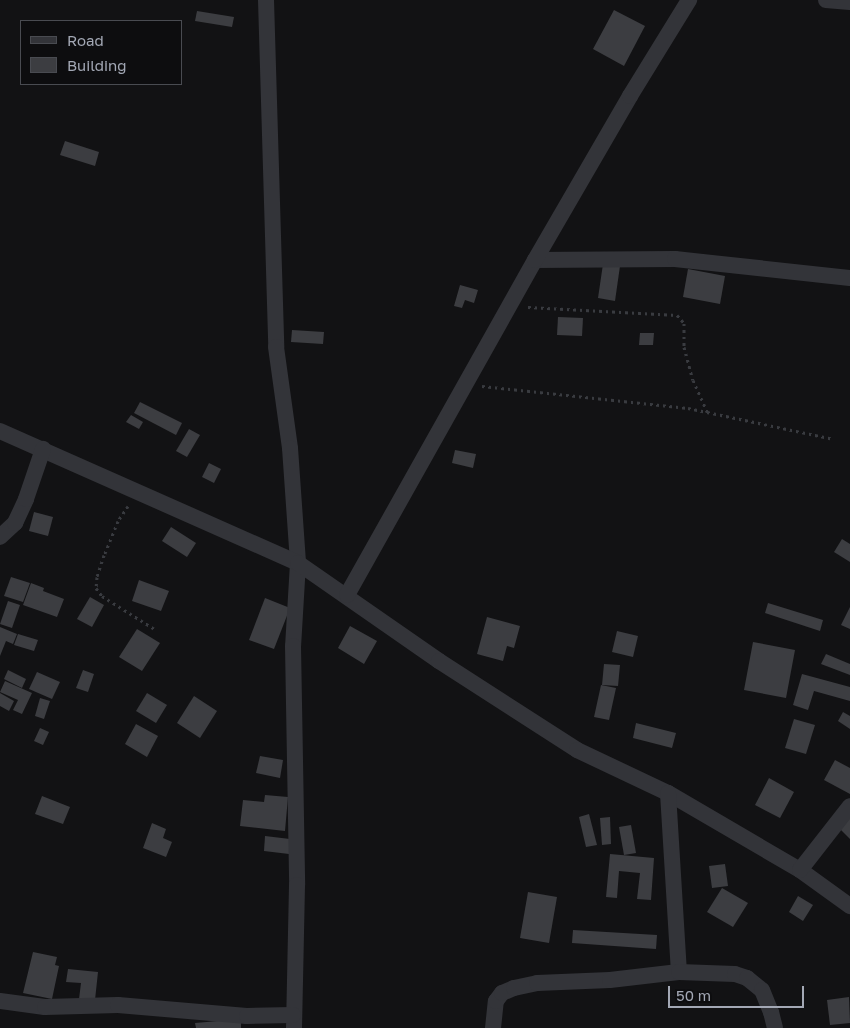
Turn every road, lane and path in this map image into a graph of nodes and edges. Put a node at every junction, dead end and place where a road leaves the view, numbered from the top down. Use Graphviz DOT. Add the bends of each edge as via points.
graph roads {
  1 [pos="266,0"];
  2 [pos="689,0"];
  3 [pos="826,0"];
  4 [pos="850,2"];
  5 [pos="535,260"];
  6 [pos="850,278"];
  7 [pos="509,307"];
  8 [pos="465,384"];
  9 [pos="708,413"];
  10 [pos="0,431"];
  11 [pos="834,439"];
  12 [pos="43,449"];
  13 [pos="138,491"];
  14 [pos="0,537"];
  15 [pos="298,563"];
  16 [pos="347,595"];
  17 [pos="156,630"];
  18 [pos="668,793"];
  19 [pos="850,806"];
  20 [pos="800,870"];
  21 [pos="850,906"];
  22 [pos="679,972"];
  23 [pos="0,1001"];
  24 [pos="293,1022"];
  25 [pos="493,1028"];
  26 [pos="775,1028"];
  1 -- 15 [label="street" via="276,347 290,448"];
  2 -- 5 [label="street"];
  3 -- 4 [label="street"];
  5 -- 6 [label="street" via="676,258"];
  5 -- 7 [label="street"];
  7 -- 8 [label="street"];
  7 -- 9 [label="path" via="677,316 684,323 684,347 693,380"];
  8 -- 9 [label="path" via="688,408"];
  8 -- 16 [label="street"];
  9 -- 11 [label="path"];
  10 -- 12 [label="street"];
  12 -- 13 [label="street"];
  12 -- 14 [label="street" via="15,522"];
  13 -- 15 [label="street"];
  13 -- 17 [label="path" via="118,521 96,588 113,604"];
  15 -- 16 [label="street"];
  15 -- 24 [label="street" via="293,656 297,885"];
  16 -- 18 [label="street" via="439,661 577,750"];
  18 -- 20 [label="street"];
  18 -- 22 [label="street"];
  19 -- 20 [label="street"];
  20 -- 21 [label="street"];
  22 -- 25 [label="street" via="610,980 537,983 514,988 502,992 496,1001"];
  22 -- 26 [label="street" via="735,974 755,982 772,1012"];
  23 -- 24 [label="street" via="45,1007 118,1005"];
}
